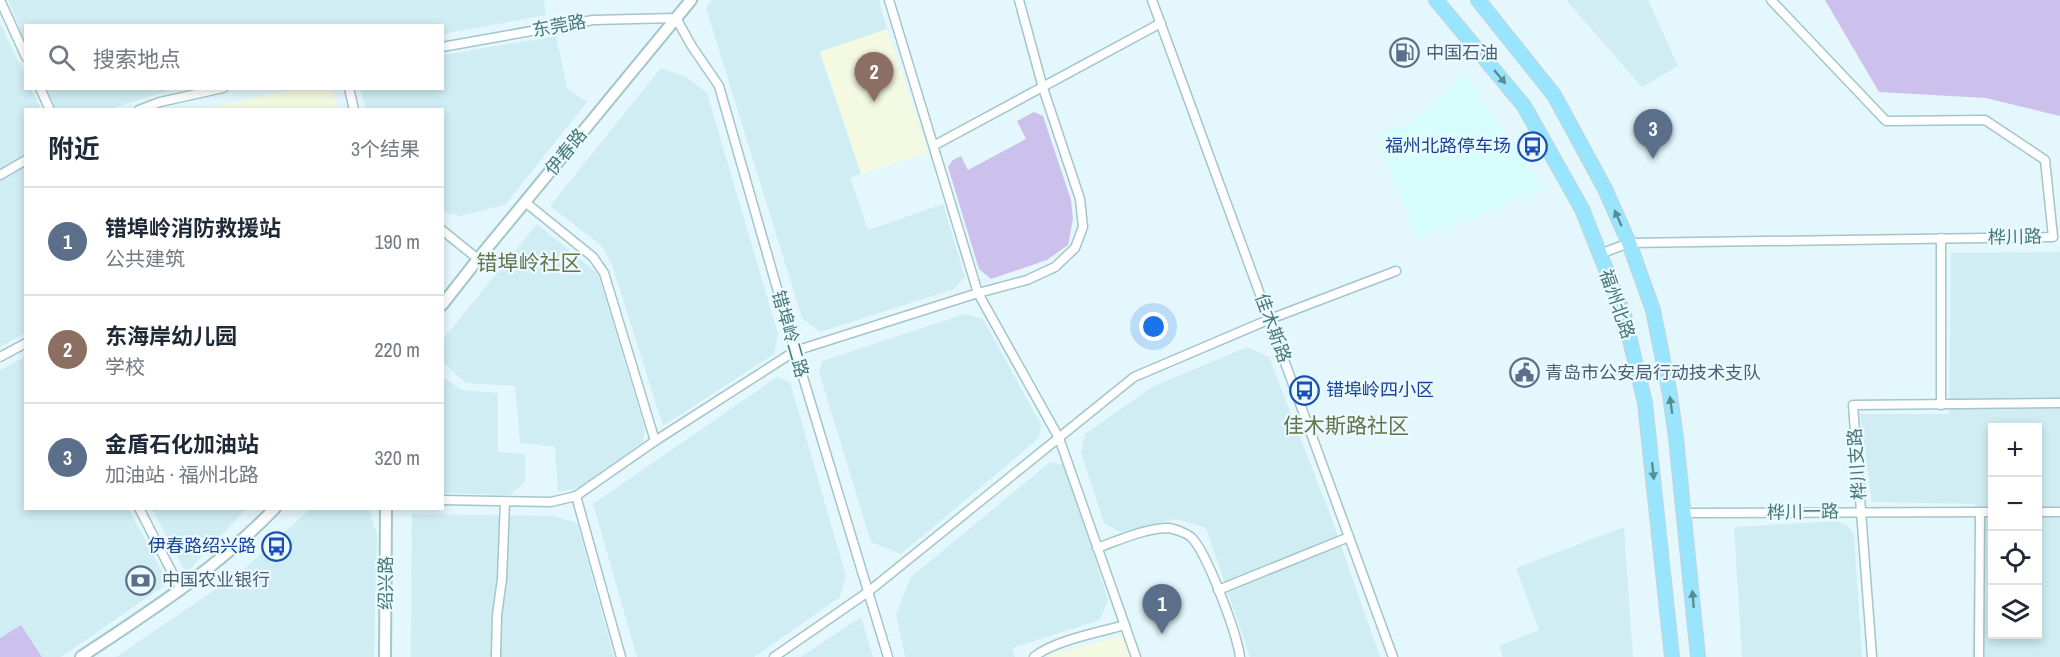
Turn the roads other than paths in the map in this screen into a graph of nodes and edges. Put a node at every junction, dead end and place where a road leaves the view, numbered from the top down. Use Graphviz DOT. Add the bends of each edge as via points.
graph roads {
  1 [pos="0,0"];
  2 [pos="691,0"];
  3 [pos="890,0"];
  4 [pos="1019,0"];
  5 [pos="1152,0"];
  6 [pos="1436,0"];
  7 [pos="1478,0"];
  8 [pos="1771,0"];
  9 [pos="676,18"];
  10 [pos="1161,23"];
  11 [pos="444,47"];
  12 [pos="24,53"];
  13 [pos="1044,88"];
  14 [pos="41,90"];
  15 [pos="214,90"];
  16 [pos="349,90"];
  17 [pos="49,108"];
  18 [pos="144,108"];
  19 [pos="354,108"];
  20 [pos="935,145"];
  21 [pos="24,161"];
  22 [pos="0,175"];
  23 [pos="525,202"];
  24 [pos="444,232"];
  25 [pos="1941,238"];
  26 [pos="1629,243"];
  27 [pos="1600,254"];
  28 [pos="478,259"];
  29 [pos="1396,272"];
  30 [pos="978,293"];
  31 [pos="444,302"];
  32 [pos="1270,319"];
  33 [pos="24,344"];
  34 [pos="795,351"];
  35 [pos="0,357"];
  36 [pos="2060,403"];
  37 [pos="1941,405"];
  38 [pos="1059,438"];
  39 [pos="655,441"];
  40 [pos="576,496"];
  41 [pos="444,500"];
  42 [pos="505,502"];
  43 [pos="140,510"];
  44 [pos="273,510"];
  45 [pos="386,510"];
  46 [pos="1861,512"];
  47 [pos="1980,512"];
  48 [pos="1988,512"];
  49 [pos="2042,512"];
  50 [pos="2060,512"];
  51 [pos="1685,513"];
  52 [pos="1349,537"];
  53 [pos="1097,548"];
  54 [pos="181,590"];
  55 [pos="1218,590"];
  56 [pos="868,592"];
  57 [pos="1125,625"];
  58 [pos="81,657"];
  59 [pos="386,657"];
  60 [pos="496,657"];
  61 [pos="621,657"];
  62 [pos="774,657"];
  63 [pos="888,657"];
  64 [pos="1034,657"];
  65 [pos="1136,657"];
  66 [pos="1240,657"];
  67 [pos="1393,657"];
  68 [pos="1672,657"];
  69 [pos="1698,657"];
  70 [pos="1872,657"];
  71 [pos="1979,657"];
  1 -- 12 [label="street"];
  2 -- 9 [label="street, 伊春路"];
  3 -- 20 [label="street"];
  4 -- 13 [label="street"];
  5 -- 10 [label="street, 佳木斯路"];
  6 -- 27 [label="main road, 福州北路, one-way" via="1524,106 1582,209"];
  26 -- 7 [label="main road, 福州北路, one-way" via="1605,189 1554,95"];
  8 -- 25 [label="street, 桦川路" via="1886,121 1985,120 2045,160 2053,237"];
  9 -- 11 [label="street, 东莞路" via="593,20"];
  9 -- 23 [label="street, 伊春路"];
  9 -- 34 [label="street, 错埠岭二路" via="719,86"];
  10 -- 13 [label="street"];
  10 -- 32 [label="street, 佳木斯路"];
  13 -- 20 [label="street"];
  13 -- 30 [label="street" via="1080,200 1083,227 1075,248 1055,267 1027,280"];
  14 -- 17 [label="street"];
  15 -- 18 [label="street"];
  16 -- 19 [label="street"];
  20 -- 30 [label="street"];
  21 -- 22 [label="street"];
  23 -- 28 [label="street, 伊春路"];
  23 -- 39 [label="street" via="593,257 604,273"];
  24 -- 28 [label="street"];
  25 -- 26 [label="street, 桦川路"];
  25 -- 37 [label="street"];
  26 -- 27 [label="street, 桦川路"];
  51 -- 26 [label="main road, 福州北路, one-way" via="1670,395 1655,321"];
  27 -- 68 [label="main road, 福州北路, one-way" via="1624,315 1645,403"];
  28 -- 31 [label="street, 伊春路"];
  29 -- 32 [label="street"];
  30 -- 34 [label="street"];
  30 -- 38 [label="street"];
  32 -- 38 [label="street" via="1134,377"];
  32 -- 52 [label="street, 佳木斯路"];
  33 -- 35 [label="street"];
  34 -- 39 [label="street"];
  34 -- 56 [label="street, 错埠岭二路"];
  36 -- 37 [label="street, 桦川支路"];
  37 -- 46 [label="street, 桦川支路" via="1853,405"];
  38 -- 53 [label="street"];
  38 -- 56 [label="street"];
  39 -- 40 [label="street"];
  40 -- 42 [label="street" via="551,502"];
  40 -- 61 [label="street"];
  41 -- 42 [label="street"];
  42 -- 60 [label="street"];
  43 -- 54 [label="street"];
  44 -- 54 [label="street" via="219,561"];
  45 -- 59 [label="street, 绍兴路"];
  46 -- 47 [label="street, 桦川一路"];
  46 -- 51 [label="street, 桦川一路"];
  46 -- 70 [label="street, 桦川支路"];
  47 -- 48 [label="street, 桦川一路"];
  47 -- 71 [label="street"];
  49 -- 50 [label="street"];
  69 -- 51 [label="main road, 福州北路, one-way"];
  52 -- 55 [label="street"];
  52 -- 67 [label="street, 佳木斯路"];
  53 -- 55 [label="street" via="1144,531 1171,528 1189,535 1203,552"];
  53 -- 57 [label="street"];
  54 -- 58 [label="street"];
  55 -- 66 [label="street"];
  56 -- 62 [label="street"];
  56 -- 63 [label="street, 错埠岭二路"];
  57 -- 64 [label="street" via="1054,645"];
  57 -- 65 [label="street"];
}
